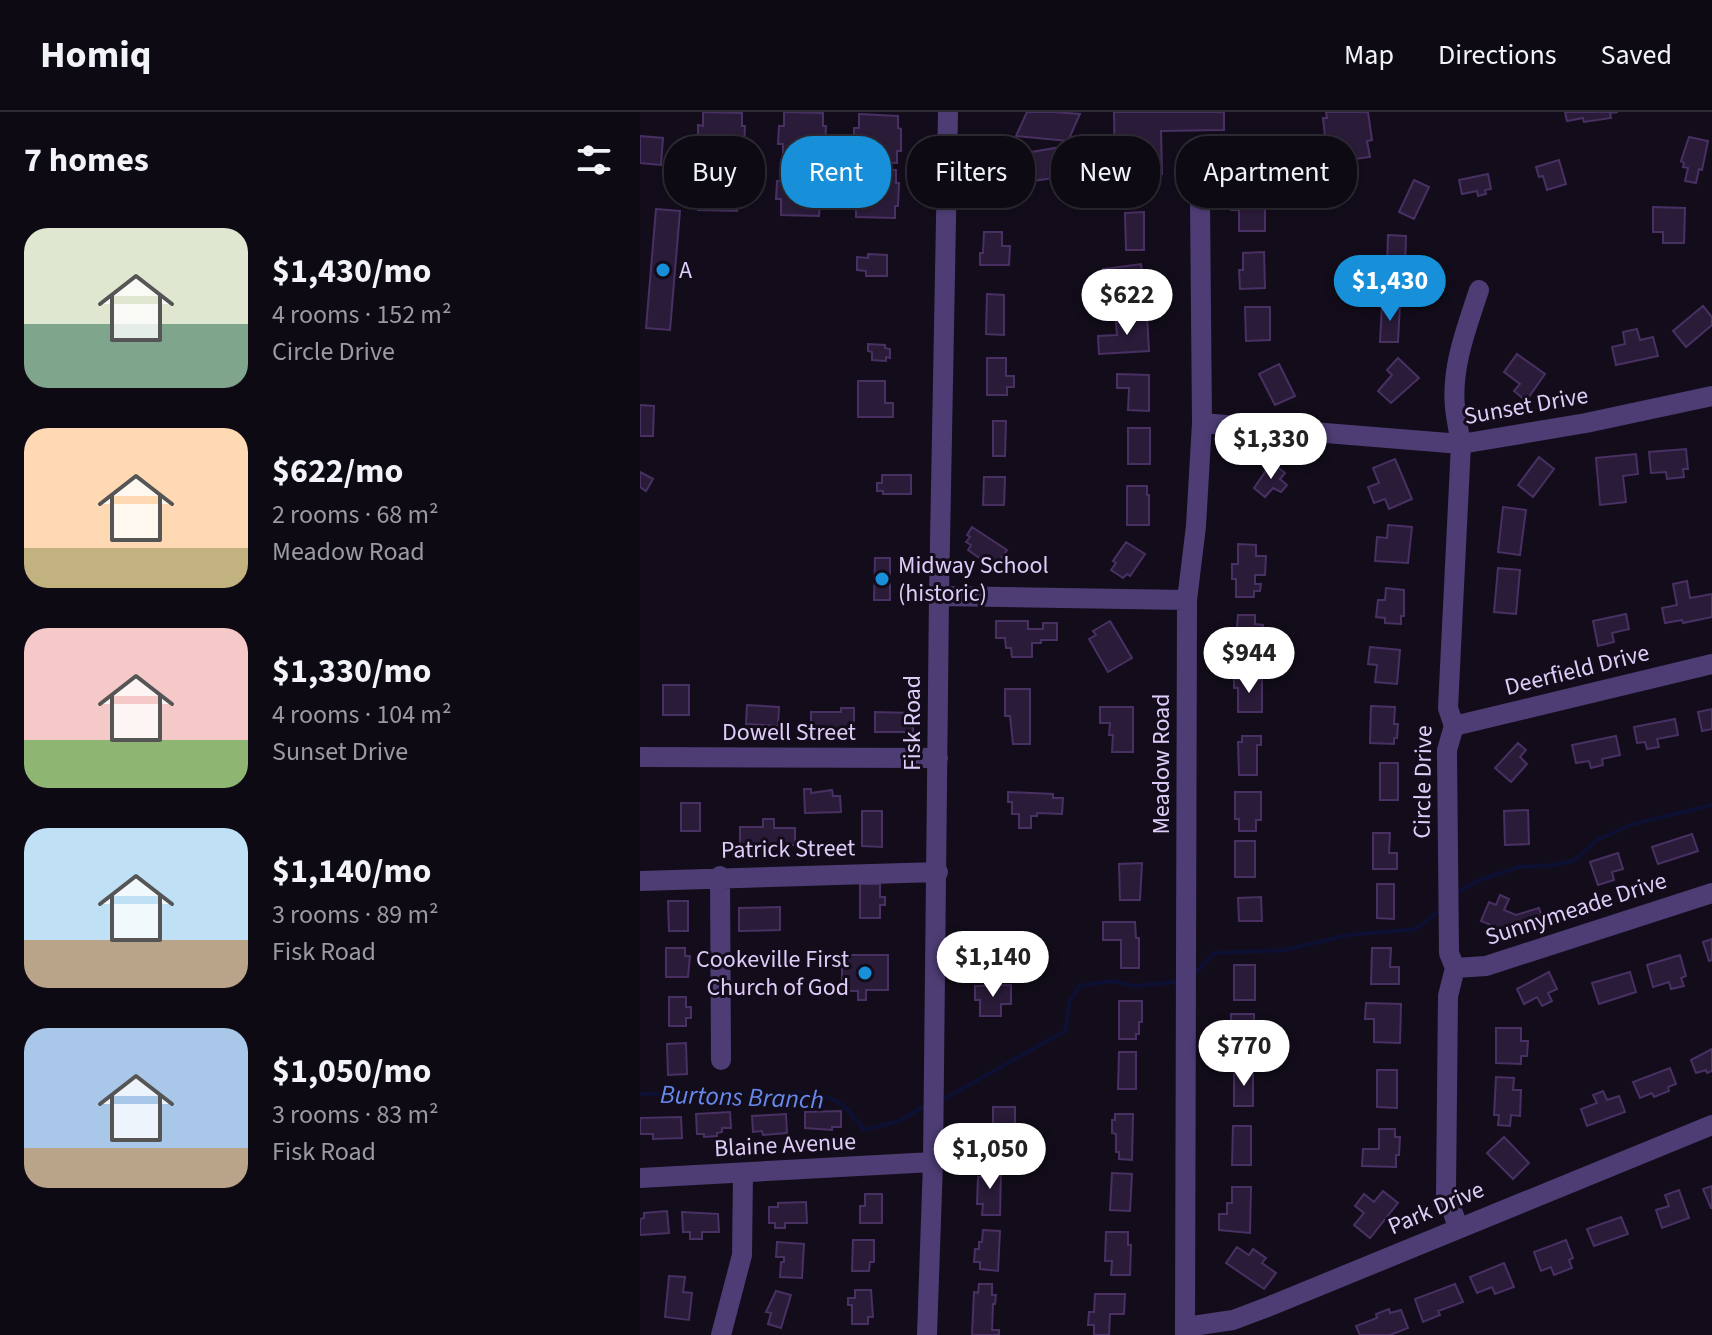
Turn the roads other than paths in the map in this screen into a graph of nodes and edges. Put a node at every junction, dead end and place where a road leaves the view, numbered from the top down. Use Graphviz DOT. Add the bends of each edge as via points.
graph roads {
  1 [pos="948,112"];
  2 [pos="1200,208"];
  3 [pos="1479,290"];
  4 [pos="1712,396"];
  5 [pos="1202,423"];
  6 [pos="1461,444"];
  7 [pos="939,596"];
  8 [pos="1187,600"];
  9 [pos="1712,664"];
  10 [pos="1454,726"];
  11 [pos="640,757"];
  12 [pos="938,758"];
  13 [pos="938,872"];
  14 [pos="720,876"];
  15 [pos="640,881"];
  16 [pos="1712,893"];
  17 [pos="1455,968"];
  18 [pos="721,1060"];
  19 [pos="1712,1125"];
  20 [pos="933,1162"];
  21 [pos="743,1173"];
  22 [pos="640,1178"];
  23 [pos="1458,1227"];
  24 [pos="1185,1331"];
  25 [pos="721,1335"];
  26 [pos="927,1335"];
  1 -- 7 [label="street, Fisk Road"];
  2 -- 5 [label="street, Meadow Road"];
  3 -- 6 [label="street, Circle Drive" via="1455,376"];
  4 -- 6 [label="street, Sunset Drive"];
  5 -- 6 [label="street, Sunset Drive"];
  5 -- 8 [label="street, Meadow Road"];
  6 -- 10 [label="street, Circle Drive" via="1448,708"];
  7 -- 8 [label="street"];
  7 -- 12 [label="street, Fisk Road"];
  8 -- 24 [label="street, Meadow Road"];
  9 -- 10 [label="street, Deerfield Drive"];
  10 -- 17 [label="street, Circle Drive" via="1447,766 1449,953"];
  11 -- 12 [label="street, Dowell Street"];
  12 -- 13 [label="street, Fisk Road"];
  13 -- 14 [label="street, Patrick Street"];
  13 -- 20 [label="street, Fisk Road"];
  14 -- 15 [label="street, Patrick Street"];
  14 -- 18 [label="street"];
  16 -- 17 [label="street, Sunnymeade Drive" via="1486,966"];
  17 -- 23 [label="street, Circle Drive" via="1448,996 1446,1193"];
  19 -- 23 [label="street, Park Drive"];
  20 -- 21 [label="street, Blaine Avenue"];
  20 -- 26 [label="street, Fisk Road"];
  21 -- 22 [label="street, Blaine Avenue"];
  21 -- 25 [label="street" via="742,1255"];
  23 -- 24 [label="street, Park Drive" via="1258,1311"];
}
